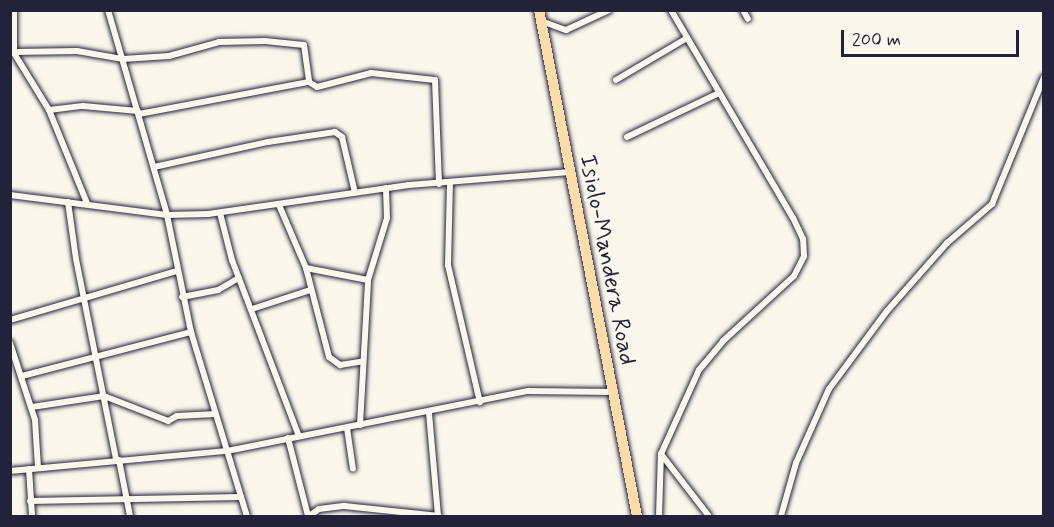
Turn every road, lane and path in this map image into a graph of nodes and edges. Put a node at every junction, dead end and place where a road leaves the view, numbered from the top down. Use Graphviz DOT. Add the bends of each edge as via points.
graph roads {
  1 [pos="14,10"];
  2 [pos="108,10"];
  3 [pos="609,10"];
  4 [pos="671,10"];
  5 [pos="743,10"];
  6 [pos="540,15"];
  7 [pos="748,19"];
  8 [pos="687,38"];
  9 [pos="13,54"];
  10 [pos="123,59"];
  11 [pos="1044,77"];
  12 [pos="616,80"];
  13 [pos="309,82"];
  14 [pos="719,93"];
  15 [pos="49,110"];
  16 [pos="138,112"];
  17 [pos="627,136"];
  18 [pos="154,167"];
  19 [pos="568,172"];
  20 [pos="450,183"];
  21 [pos="439,184"];
  22 [pos="386,188"];
  23 [pos="354,193"];
  24 [pos="10,195"];
  25 [pos="68,202"];
  26 [pos="87,203"];
  27 [pos="279,205"];
  28 [pos="220,213"];
  29 [pos="167,215"];
  30 [pos="306,268"];
  31 [pos="176,271"];
  32 [pos="239,278"];
  33 [pos="368,280"];
  34 [pos="310,290"];
  35 [pos="83,296"];
  36 [pos="182,297"];
  37 [pos="252,309"];
  38 [pos="10,320"];
  39 [pos="190,333"];
  40 [pos="10,343"];
  41 [pos="12,354"];
  42 [pos="95,356"];
  43 [pos="360,362"];
  44 [pos="22,376"];
  45 [pos="613,392"];
  46 [pos="104,396"];
  47 [pos="480,402"];
  48 [pos="32,406"];
  49 [pos="429,413"];
  50 [pos="215,414"];
  51 [pos="360,425"];
  52 [pos="347,428"];
  53 [pos="299,436"];
  54 [pos="288,438"];
  55 [pos="227,451"];
  56 [pos="662,453"];
  57 [pos="118,460"];
  58 [pos="38,468"];
  59 [pos="353,469"];
  60 [pos="28,470"];
  61 [pos="10,471"];
  62 [pos="241,497"];
  63 [pos="30,501"];
  64 [pos="128,501"];
  65 [pos="32,516"];
  66 [pos="130,516"];
  67 [pos="247,516"];
  68 [pos="309,516"];
  69 [pos="438,516"];
  70 [pos="637,516"];
  71 [pos="659,516"];
  72 [pos="709,516"];
  73 [pos="781,516"];
  1 -- 9 [label="street"];
  2 -- 10 [label="street"];
  3 -- 6 [label="street" via="566,30"];
  4 -- 8 [label="street"];
  5 -- 7 [label="street"];
  6 -- 19 [label="highway, Isiolo-Mandera Road"];
  8 -- 12 [label="street"];
  8 -- 14 [label="street"];
  9 -- 10 [label="street" via="77,51"];
  9 -- 15 [label="street"];
  10 -- 13 [label="street" via="169,56 224,42 302,45"];
  10 -- 16 [label="street"];
  11 -- 73 [label="street" via="992,204 947,243 887,311 830,389 796,463"];
  13 -- 16 [label="street"];
  13 -- 21 [label="street" via="317,87 361,74 384,72 435,80"];
  14 -- 17 [label="street"];
  14 -- 56 [label="street" via="793,218 803,239 804,256 794,276 723,341 699,370"];
  15 -- 16 [label="street" via="83,106"];
  15 -- 26 [label="street"];
  16 -- 18 [label="street"];
  18 -- 23 [label="street" via="335,132 342,137"];
  18 -- 29 [label="street"];
  19 -- 20 [label="street"];
  19 -- 45 [label="highway, Isiolo-Mandera Road"];
  20 -- 21 [label="street"];
  20 -- 47 [label="street" via="448,265"];
  21 -- 22 [label="street"];
  22 -- 23 [label="street"];
  22 -- 33 [label="street" via="387,218"];
  23 -- 27 [label="street"];
  24 -- 25 [label="street"];
  25 -- 26 [label="street"];
  25 -- 35 [label="street"];
  26 -- 29 [label="street"];
  27 -- 28 [label="street"];
  27 -- 30 [label="street"];
  28 -- 29 [label="street"];
  28 -- 32 [label="street"];
  29 -- 31 [label="street"];
  30 -- 33 [label="street"];
  30 -- 34 [label="street"];
  31 -- 35 [label="street"];
  31 -- 36 [label="street"];
  32 -- 36 [label="street" via="218,290"];
  32 -- 37 [label="street"];
  33 -- 43 [label="street"];
  34 -- 37 [label="street"];
  34 -- 43 [label="street" via="331,361 340,365"];
  35 -- 38 [label="street"];
  35 -- 42 [label="street"];
  36 -- 39 [label="street"];
  37 -- 53 [label="street"];
  39 -- 42 [label="street"];
  39 -- 50 [label="street"];
  40 -- 41 [label="street"];
  41 -- 44 [label="street"];
  42 -- 44 [label="street"];
  42 -- 46 [label="street"];
  43 -- 51 [label="street"];
  44 -- 48 [label="street"];
  45 -- 47 [label="street" via="540,389"];
  45 -- 70 [label="highway, Isiolo-Mandera Road"];
  46 -- 48 [label="street"];
  46 -- 50 [label="street" via="168,421 177,416"];
  46 -- 57 [label="street"];
  47 -- 49 [label="street"];
  48 -- 58 [label="street"];
  49 -- 51 [label="street"];
  49 -- 69 [label="street"];
  50 -- 55 [label="street"];
  51 -- 52 [label="street"];
  52 -- 53 [label="street"];
  52 -- 59 [label="street"];
  53 -- 54 [label="street"];
  54 -- 55 [label="street"];
  54 -- 68 [label="street"];
  55 -- 57 [label="street"];
  55 -- 62 [label="street"];
  56 -- 71 [label="street"];
  56 -- 72 [label="street"];
  57 -- 58 [label="street"];
  57 -- 64 [label="street"];
  58 -- 60 [label="street"];
  60 -- 61 [label="street"];
  60 -- 63 [label="street"];
  62 -- 64 [label="street"];
  62 -- 67 [label="street"];
  63 -- 64 [label="street"];
  63 -- 65 [label="street"];
  64 -- 66 [label="street"];
  68 -- 69 [label="street" via="319,509 345,506"];
}
